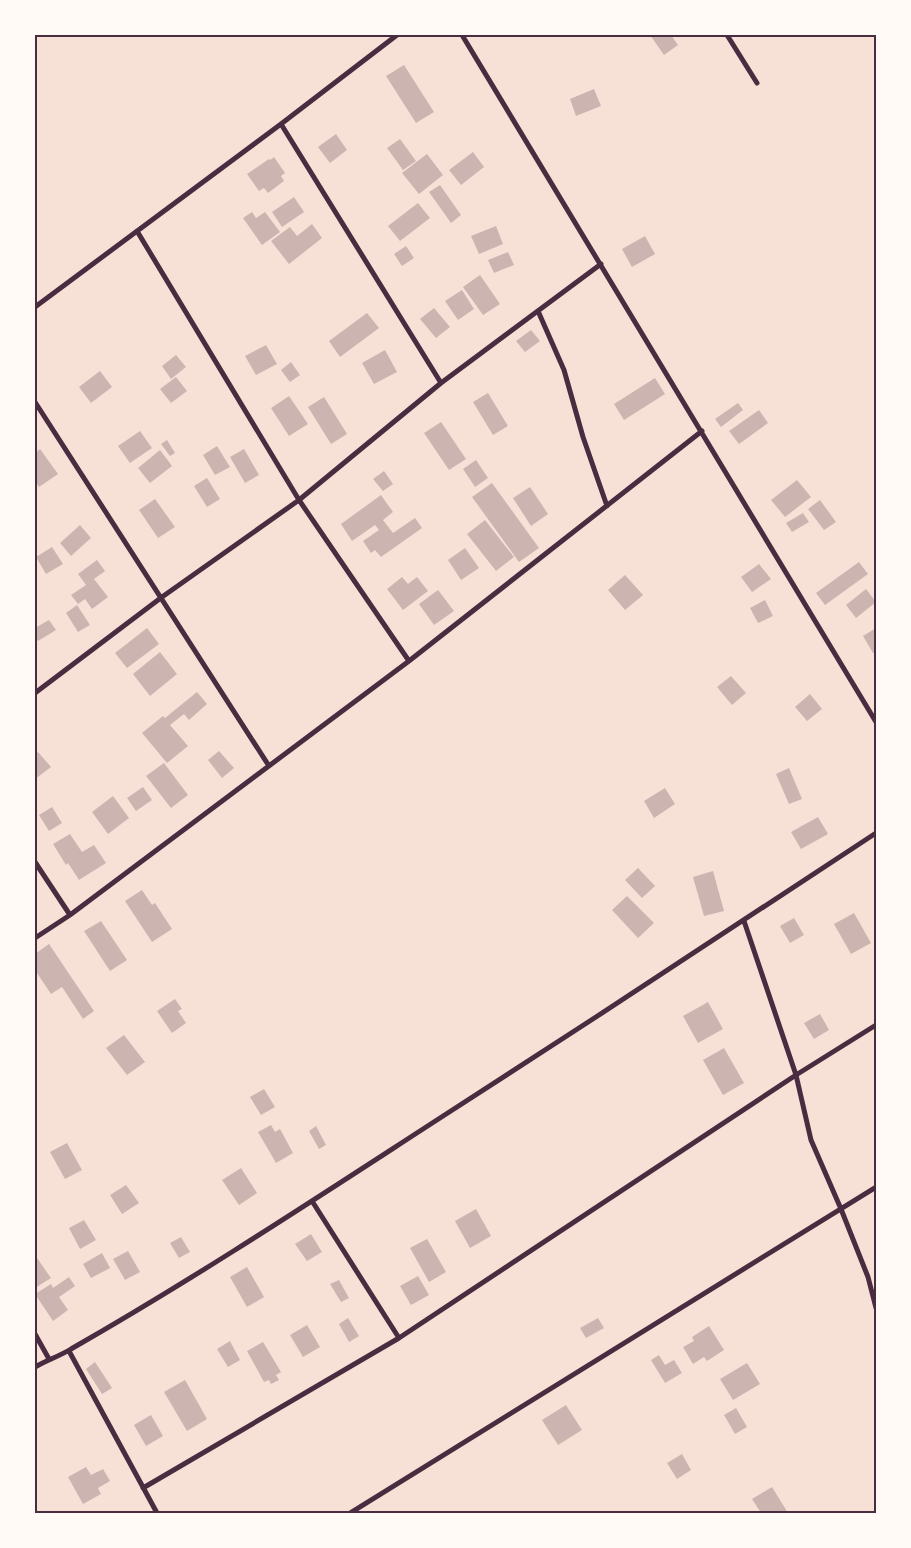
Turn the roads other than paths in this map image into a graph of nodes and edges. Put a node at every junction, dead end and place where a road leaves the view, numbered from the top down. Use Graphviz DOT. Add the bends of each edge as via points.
graph roads {
  1 [pos="397,35"];
  2 [pos="462,35"];
  3 [pos="727,35"];
  4 [pos="757,84"];
  5 [pos="281,124"];
  6 [pos="137,231"];
  7 [pos="601,264"];
  8 [pos="35,307"];
  9 [pos="538,311"];
  10 [pos="441,383"];
  11 [pos="35,402"];
  12 [pos="702,431"];
  13 [pos="299,500"];
  14 [pos="608,506"];
  15 [pos="162,597"];
  16 [pos="409,661"];
  17 [pos="35,693"];
  18 [pos="876,722"];
  19 [pos="269,766"];
  20 [pos="876,833"];
  21 [pos="35,862"];
  22 [pos="70,914"];
  23 [pos="744,921"];
  24 [pos="35,938"];
  25 [pos="876,1025"];
  26 [pos="796,1075"];
  27 [pos="876,1187"];
  28 [pos="312,1201"];
  29 [pos="841,1209"];
  30 [pos="876,1308"];
  31 [pos="35,1334"];
  32 [pos="398,1338"];
  33 [pos="68,1351"];
  34 [pos="49,1359"];
  35 [pos="35,1367"];
  36 [pos="143,1488"];
  37 [pos="157,1513"];
  38 [pos="350,1513"];
  1 -- 5 [label="street"];
  2 -- 7 [label="street"];
  3 -- 4 [label="street"];
  5 -- 6 [label="street"];
  5 -- 10 [label="street"];
  6 -- 8 [label="street"];
  6 -- 13 [label="street"];
  7 -- 9 [label="street"];
  7 -- 12 [label="street"];
  9 -- 10 [label="street"];
  9 -- 14 [label="street" via="564,370 583,437"];
  10 -- 13 [label="street"];
  11 -- 15 [label="street"];
  12 -- 14 [label="street"];
  12 -- 18 [label="street"];
  13 -- 15 [label="street"];
  13 -- 16 [label="street"];
  14 -- 16 [label="street"];
  15 -- 17 [label="street"];
  15 -- 19 [label="street"];
  16 -- 19 [label="street"];
  19 -- 22 [label="street"];
  20 -- 23 [label="street"];
  21 -- 22 [label="street"];
  22 -- 24 [label="street"];
  23 -- 26 [label="street"];
  23 -- 28 [label="street"];
  25 -- 26 [label="street"];
  26 -- 29 [label="street" via="811,1140"];
  26 -- 32 [label="street"];
  27 -- 29 [label="street"];
  28 -- 32 [label="street"];
  28 -- 33 [label="street"];
  29 -- 30 [label="street" via="868,1277"];
  29 -- 38 [label="street"];
  31 -- 34 [label="street"];
  32 -- 36 [label="street"];
  33 -- 34 [label="street"];
  33 -- 36 [label="street"];
  34 -- 35 [label="street"];
  36 -- 37 [label="street"];
}
